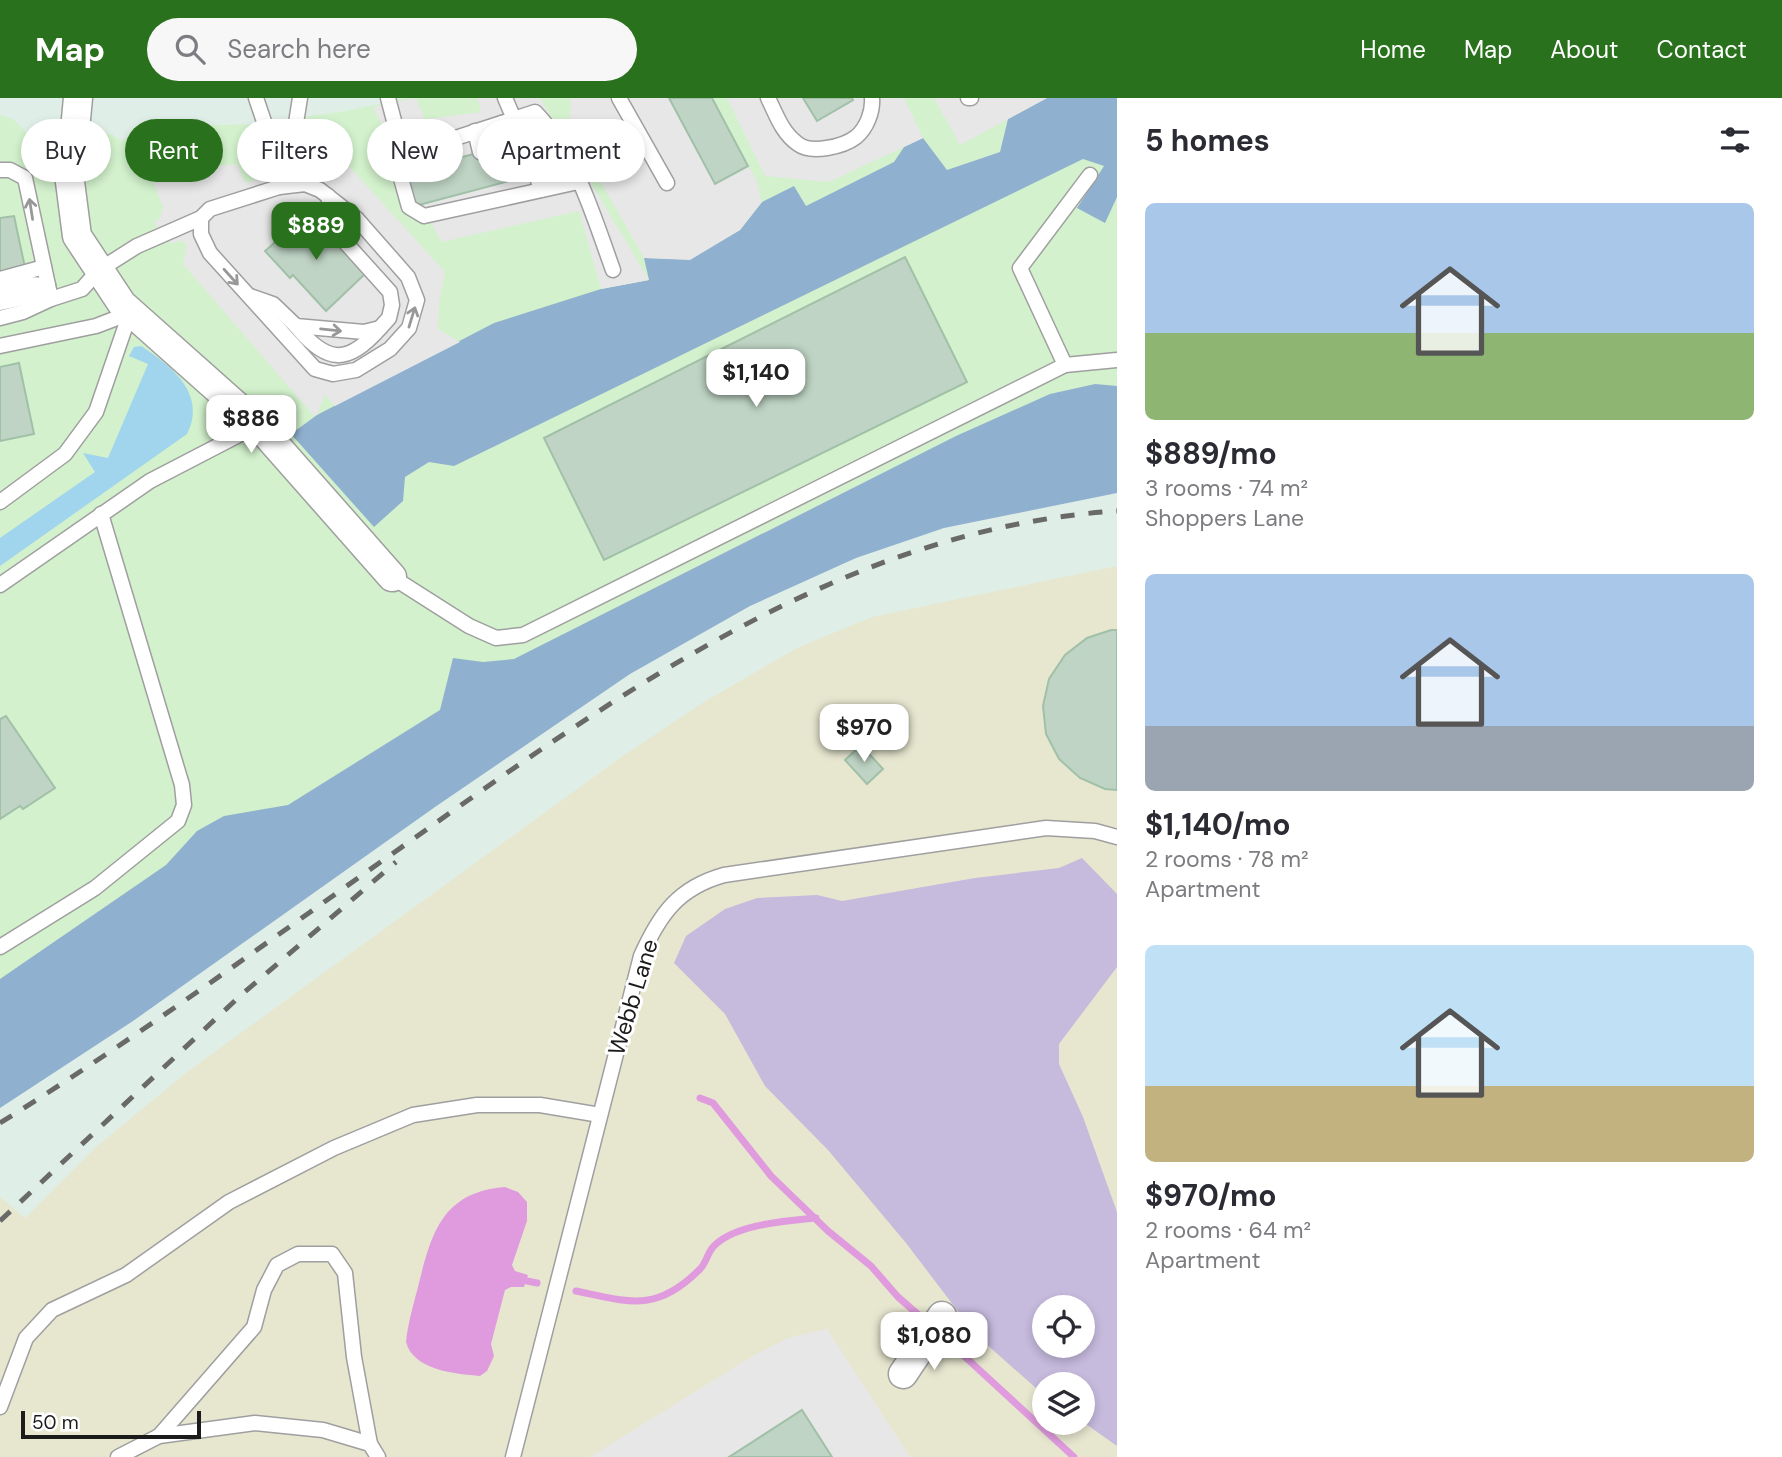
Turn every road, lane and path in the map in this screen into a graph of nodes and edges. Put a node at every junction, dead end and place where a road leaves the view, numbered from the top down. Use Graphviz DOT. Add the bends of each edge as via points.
graph roads {
  1 [pos="78,98"];
  2 [pos="256,98"];
  3 [pos="300,98"];
  4 [pos="388,98"];
  5 [pos="505,98"];
  6 [pos="619,98"];
  7 [pos="768,98"];
  8 [pos="872,98"];
  9 [pos="394,119"];
  10 [pos="512,119"];
  11 [pos="542,119"];
  12 [pos="475,131"];
  13 [pos="463,135"];
  14 [pos="477,139"];
  15 [pos="0,170"];
  16 [pos="1090,175"];
  17 [pos="402,182"];
  18 [pos="513,182"];
  19 [pos="538,182"];
  20 [pos="579,182"];
  21 [pos="667,183"];
  22 [pos="305,184"];
  23 [pos="279,187"];
  24 [pos="541,190"];
  25 [pos="328,196"];
  26 [pos="516,196"];
  27 [pos="201,218"];
  28 [pos="44,267"];
  29 [pos="99,270"];
  30 [pos="613,270"];
  31 [pos="0,271"];
  32 [pos="0,279"];
  33 [pos="0,290"];
  34 [pos="50,292"];
  35 [pos="248,296"];
  36 [pos="0,303"];
  37 [pos="130,313"];
  38 [pos="0,317"];
  39 [pos="296,327"];
  40 [pos="380,328"];
  41 [pos="0,346"];
  42 [pos="1117,360"];
  43 [pos="1065,365"];
  44 [pos="258,425"];
  45 [pos="0,502"];
  46 [pos="101,514"];
  47 [pos="392,577"];
  48 [pos="0,585"];
  49 [pos="1117,837"];
  50 [pos="0,947"];
  51 [pos="600,1115"];
  52 [pos="942,1316"];
  53 [pos="903,1374"];
  54 [pos="0,1407"];
  55 [pos="159,1436"];
  56 [pos="374,1451"];
  57 [pos="118,1457"];
  58 [pos="513,1457"];
  1 -- 29 [label="street" via="70,182 77,236"];
  2 -- 23 [label="lane" via="276,157"];
  3 -- 22 [label="lane" via="296,123"];
  4 -- 9 [label="lane"];
  5 -- 10 [label="lane"];
  6 -- 21 [label="lane"];
  7 -- 8 [label="lane" via="786,133 800,147 823,149 856,137 873,112"];
  10 -- 11 [label="lane" via="535,112"];
  12 -- 13 [label="lane"];
  12 -- 14 [label="lane"];
  28 -- 15 [label="lane, one-way" via="25,178"];
  16 -- 43 [label="lane" via="1020,268"];
  17 -- 26 [label="lane" via="409,207 424,216 439,206 489,194"];
  18 -- 26 [label="lane"];
  19 -- 24 [label="lane"];
  20 -- 24 [label="lane"];
  20 -- 30 [label="lane"];
  22 -- 23 [label="lane"];
  22 -- 25 [label="lane"];
  23 -- 27 [label="lane" via="209,209"];
  24 -- 26 [label="lane"];
  35 -- 25 [label="lane, one-way" via="315,369 333,374 356,370 390,349 409,328 417,300 408,277 357,219"];
  25 -- 40 [label="lane" via="336,232 390,292 389,318"];
  27 -- 29 [label="lane" via="137,246"];
  27 -- 35 [label="lane, one-way" via="201,234 209,253"];
  28 -- 31 [label="lane"];
  28 -- 32 [label="lane"];
  28 -- 34 [label="lane"];
  29 -- 34 [label="lane" via="82,289"];
  29 -- 37 [label="street"];
  33 -- 34 [label="lane" via="28,284"];
  34 -- 36 [label="lane"];
  34 -- 38 [label="lane" via="23,312"];
  35 -- 39 [label="lane" via="273,304"];
  37 -- 41 [label="lane" via="96,326"];
  37 -- 44 [label="street"];
  37 -- 45 [label="lane" via="96,412 65,454"];
  39 -- 40 [label="lane, one-way" via="364,332"];
  39 -- 40 [label="lane" via="320,352 331,355 355,352"];
  42 -- 43 [label="lane"];
  43 -- 47 [label="lane" via="523,635 496,638"];
  44 -- 46 [label="lane" via="150,481"];
  44 -- 47 [label="street"];
  46 -- 48 [label="lane"];
  46 -- 50 [label="lane" via="182,785 184,805 178,821 136,858"];
  49 -- 51 [label="lane, Webb Lane" via="1046,828 734,873 700,882 671,906 653,929 641,956"];
  51 -- 54 [label="lane" via="540,1105 478,1105 414,1115 334,1148 229,1202 126,1275 52,1310 26,1338"];
  51 -- 58 [label="lane, Webb Lane"];
  52 -- 53 [label="street"];
  55 -- 56 [label="lane" via="256,1423 323,1430"];
  55 -- 56 [label="lane" via="254,1327 276,1265 298,1254 317,1252 332,1254 345,1273 354,1357"];
  55 -- 57 [label="lane"];
}
